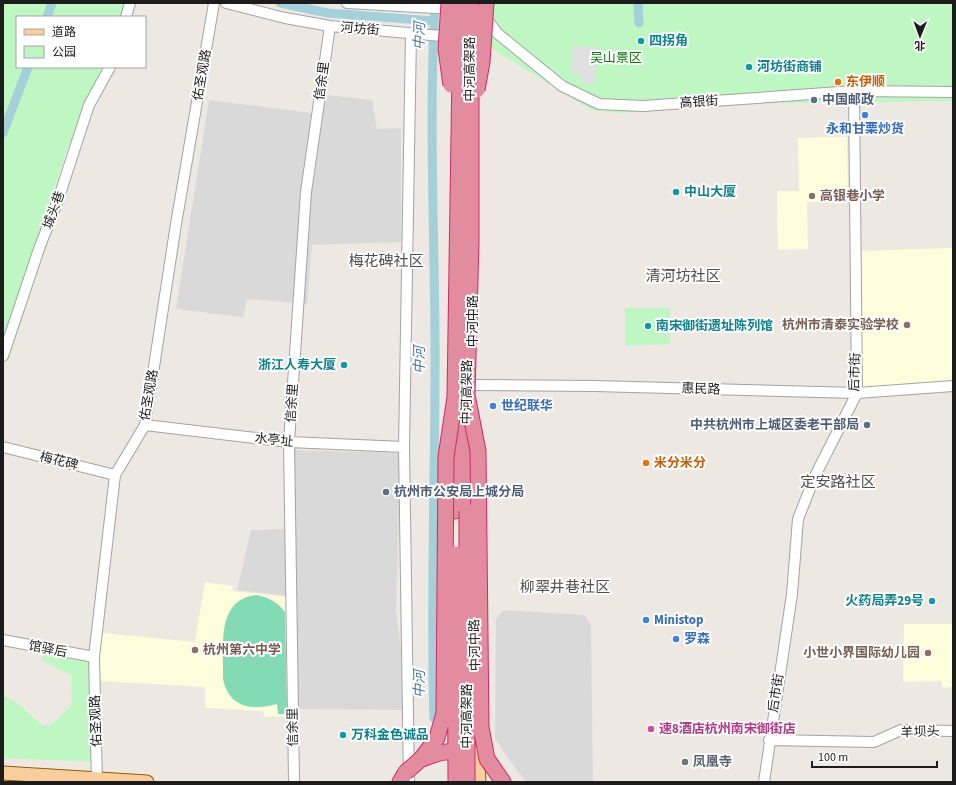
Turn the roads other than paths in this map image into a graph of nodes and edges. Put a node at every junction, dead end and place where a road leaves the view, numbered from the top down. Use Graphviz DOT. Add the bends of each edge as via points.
graph roads {
  1 [pos="130,3"];
  2 [pos="214,3"];
  3 [pos="226,3"];
  4 [pos="347,3"];
  5 [pos="453,6"];
  6 [pos="478,6"];
  7 [pos="126,16"];
  8 [pos="330,26"];
  9 [pos="497,33"];
  10 [pos="413,34"];
  11 [pos="447,36"];
  12 [pos="475,36"];
  13 [pos="109,68"];
  14 [pos="854,91"];
  15 [pos="953,92"];
  16 [pos="464,128"];
  17 [pos="3,356"];
  18 [pos="953,386"];
  19 [pos="461,390"];
  20 [pos="857,393"];
  21 [pos="145,424"];
  22 [pos="289,442"];
  23 [pos="3,447"];
  24 [pos="404,448"];
  25 [pos="115,475"];
  26 [pos="3,640"];
  27 [pos="94,657"];
  28 [pos="953,731"];
  29 [pos="769,740"];
  30 [pos="421,759"];
  31 [pos="492,766"];
  32 [pos="3,773"];
  33 [pos="97,780"];
  34 [pos="402,781"];
  35 [pos="147,782"];
  36 [pos="294,782"];
  37 [pos="449,782"];
  38 [pos="456,782"];
  39 [pos="467,782"];
  40 [pos="479,782"];
  41 [pos="504,782"];
  42 [pos="764,782"];
  1 -- 7 [label="street"];
  2 -- 21 [label="street, 佑圣观路"];
  3 -- 8 [label="street, 河坊街"];
  4 -- 5 [label="street, 河坊街" via="416,8"];
  5 -- 6 [label="street, 河坊街"];
  5 -- 11 [label="main road, 中河中路"];
  5 -- 16 [label="highway, 中河高架路, bridge"];
  6 -- 9 [label="street, 高银街"];
  6 -- 12 [label="main road, 中河中路"];
  6 -- 16 [label="highway, bridge" via="482,62"];
  8 -- 10 [label="street, 河坊街"];
  8 -- 22 [label="street, 信余里" via="306,192"];
  9 -- 12 [label="street, 河坊街"];
  9 -- 14 [label="street, 高银街" via="562,86 599,104 643,106"];
  10 -- 11 [label="street, 河坊街"];
  10 -- 24 [label="street"];
  11 -- 12 [label="street, 河坊街"];
  11 -- 19 [label="main road, 中河中路"];
  12 -- 19 [label="main road, 中河中路"];
  13 -- 17 [label="street, 城头巷" via="89,105"];
  14 -- 15 [label="street, 高银街"];
  14 -- 20 [label="street, 后市街"];
  16 -- 19 [label="highway, 中河高架路, bridge" via="471,241"];
  18 -- 20 [label="street, 惠民路"];
  19 -- 20 [label="street, 惠民路" via="594,386"];
  19 -- 30 [label="highway, bridge" via="446,457 444,713 437,738"];
  19 -- 31 [label="highway, bridge" via="478,451 481,727 487,759"];
  19 -- 37 [label="main road, 中河中路" via="450,561"];
  19 -- 38 [label="highway, 中河高架路, bridge"];
  19 -- 39 [label="highway, 中河高架路, bridge"];
  19 -- 40 [label="main road, 中河中路"];
  20 -- 29 [label="street, 后市街" via="814,476 798,518 792,594"];
  21 -- 22 [label="street, 水亭址"];
  21 -- 25 [label="street, 佑圣观路"];
  22 -- 24 [label="street, 水亭址"];
  22 -- 36 [label="street, 信余里"];
  23 -- 25 [label="street, 梅花碑"];
  24 -- 34 [label="street"];
  25 -- 27 [label="street, 佑圣观路"];
  26 -- 27 [label="street, 馆驿后"];
  27 -- 33 [label="street, 佑圣观路"];
  28 -- 29 [label="street, 羊坝头" via="901,730 874,742"];
  29 -- 42 [label="street, 后市街"];
  30 -- 31 [label="highway, bridge" via="438,752 457,751 476,756"];
  30 -- 34 [label="highway, bridge" via="406,772"];
  31 -- 41 [label="highway"];
  32 -- 33 [label="main road"];
  33 -- 35 [label="main road"];
}
